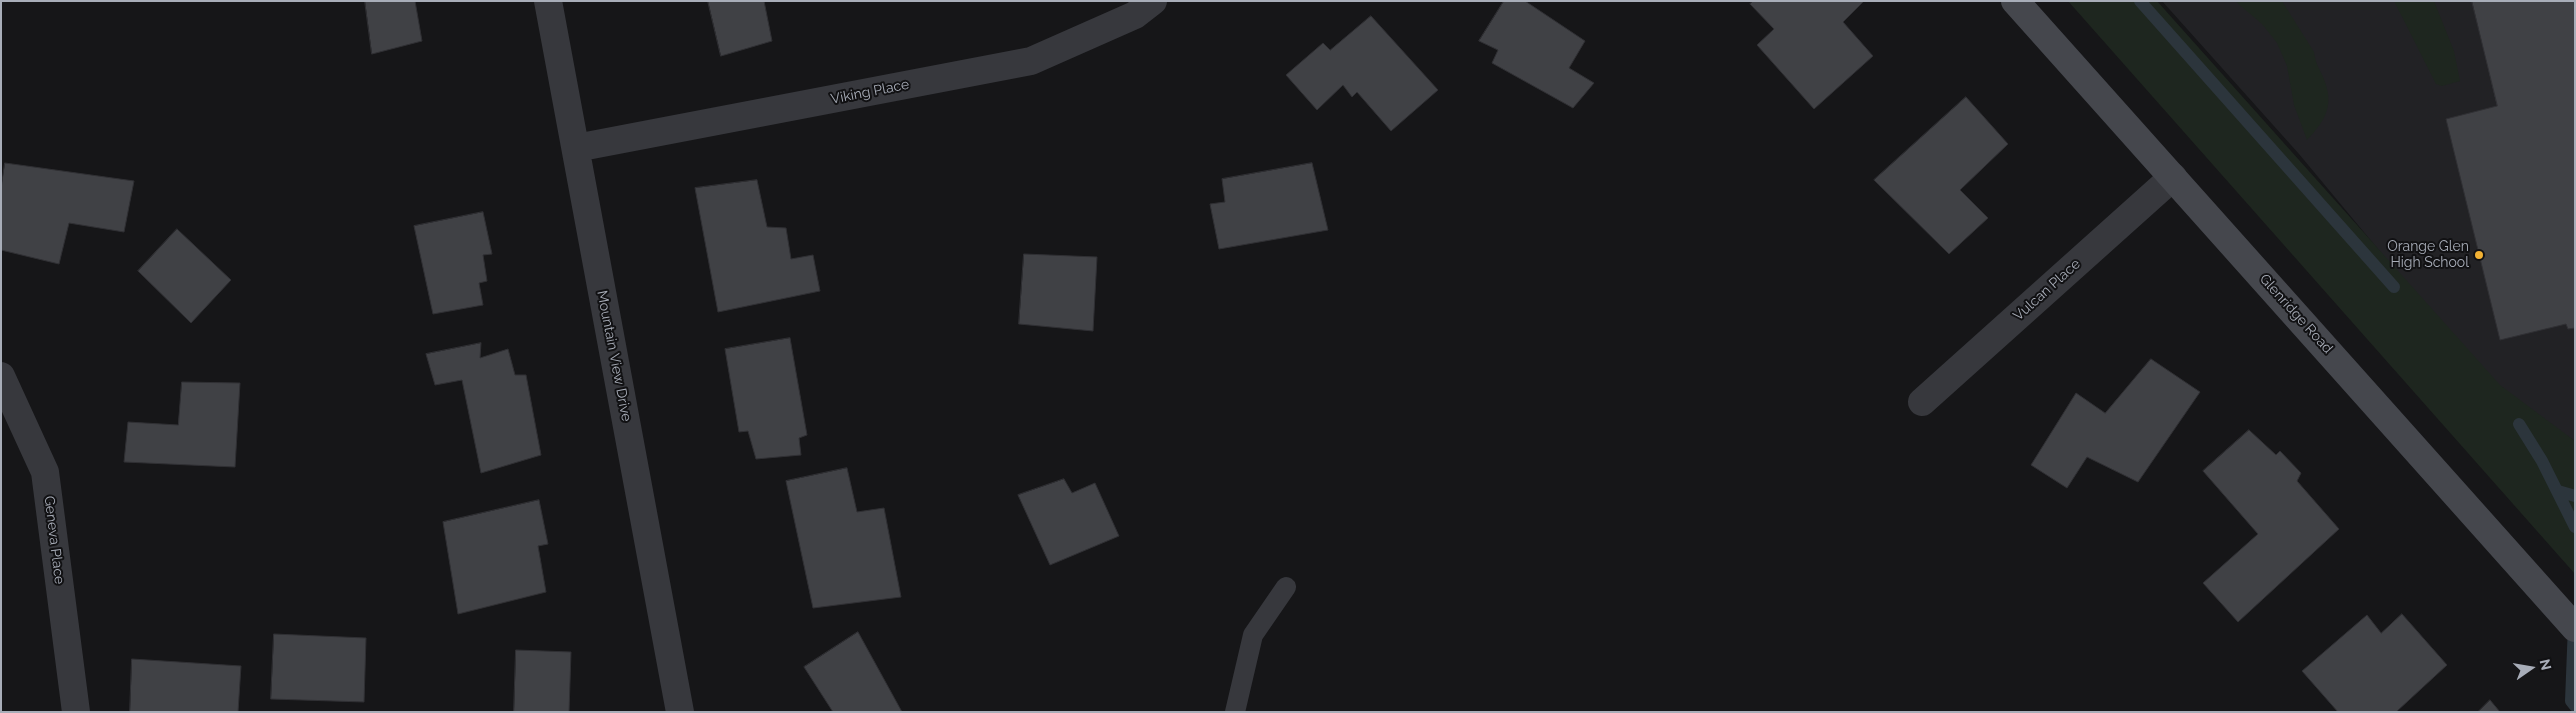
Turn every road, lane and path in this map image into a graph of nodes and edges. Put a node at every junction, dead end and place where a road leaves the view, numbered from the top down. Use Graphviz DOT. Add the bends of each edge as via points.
graph roads {
  1 [pos="548,1"];
  2 [pos="1153,1"];
  3 [pos="2015,1"];
  4 [pos="576,148"];
  5 [pos="2173,177"];
  6 [pos="1,376"];
  7 [pos="1922,402"];
  8 [pos="1286,587"];
  9 [pos="2575,628"];
  10 [pos="76,712"];
  11 [pos="680,712"];
  12 [pos="1235,712"];
  1 -- 4 [label="street, Mountain View Drive"];
  2 -- 4 [label="street, Viking Place" via="1134,15 1031,61"];
  3 -- 5 [label="street, Glenridge Road"];
  4 -- 11 [label="street, Mountain View Drive"];
  5 -- 7 [label="street, Vulcan Place"];
  5 -- 9 [label="street, Glenridge Road"];
  6 -- 10 [label="street, Geneva Place" via="45,472"];
  8 -- 12 [label="lane" via="1253,635"];
}
